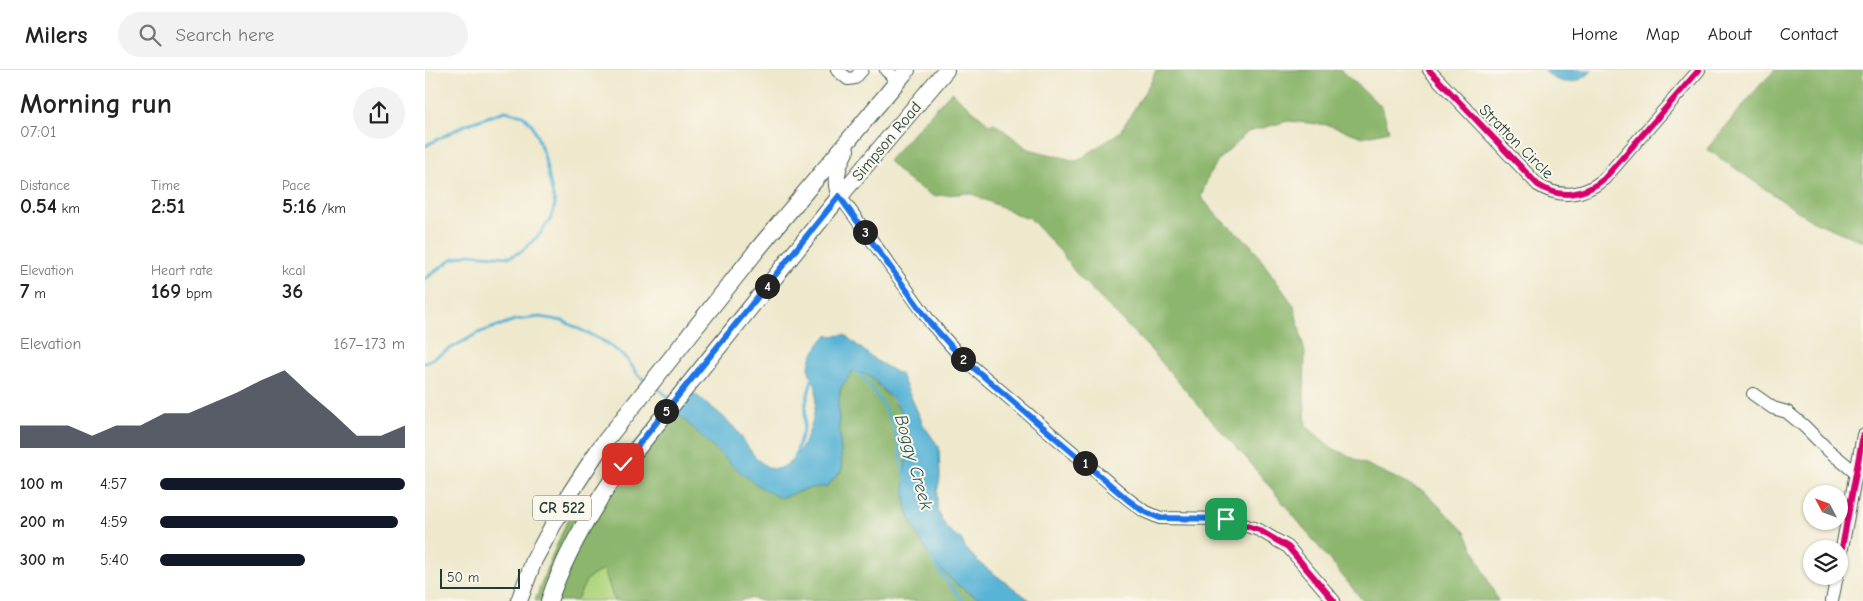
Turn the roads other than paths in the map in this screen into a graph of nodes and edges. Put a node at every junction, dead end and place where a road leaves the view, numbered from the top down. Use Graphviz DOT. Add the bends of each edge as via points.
graph roads {
  1 [pos="837,70"];
  2 [pos="862,70"];
  3 [pos="946,70"];
  4 [pos="1429,70"];
  5 [pos="1699,70"];
  6 [pos="897,74"];
  7 [pos="861,124"];
  8 [pos="839,196"];
  9 [pos="1753,394"];
  10 [pos="1863,435"];
  11 [pos="1856,473"];
  12 [pos="1843,540"];
  13 [pos="1835,585"];
  14 [pos="519,601"];
  15 [pos="549,601"];
  16 [pos="1334,601"];
  17 [pos="1832,601"];
  1 -- 2 [label="street" via="848,79 855,78"];
  3 -- 8 [label="main road, Simpson Road / CR 522"];
  4 -- 5 [label="street, Stratton Circle" via="1538,185 1550,192 1571,194 1592,188 1604,179"];
  6 -- 7 [label="main road, Simpson Road / CR 522"];
  7 -- 8 [label="main road" via="840,163 836,177"];
  7 -- 14 [label="main road, Simpson Road / CR 522" via="599,449 534,560"];
  8 -- 15 [label="main road, Simpson Road / CR 522" via="612,480 569,551"];
  8 -- 16 [label="street" via="931,324 961,357 1128,500 1160,518 1226,519 1259,530 1289,547"];
  9 -- 11 [label="street" via="1773,408 1787,412"];
  10 -- 11 [label="street"];
  11 -- 12 [label="street"];
  13 -- 17 [label="street"];
}
